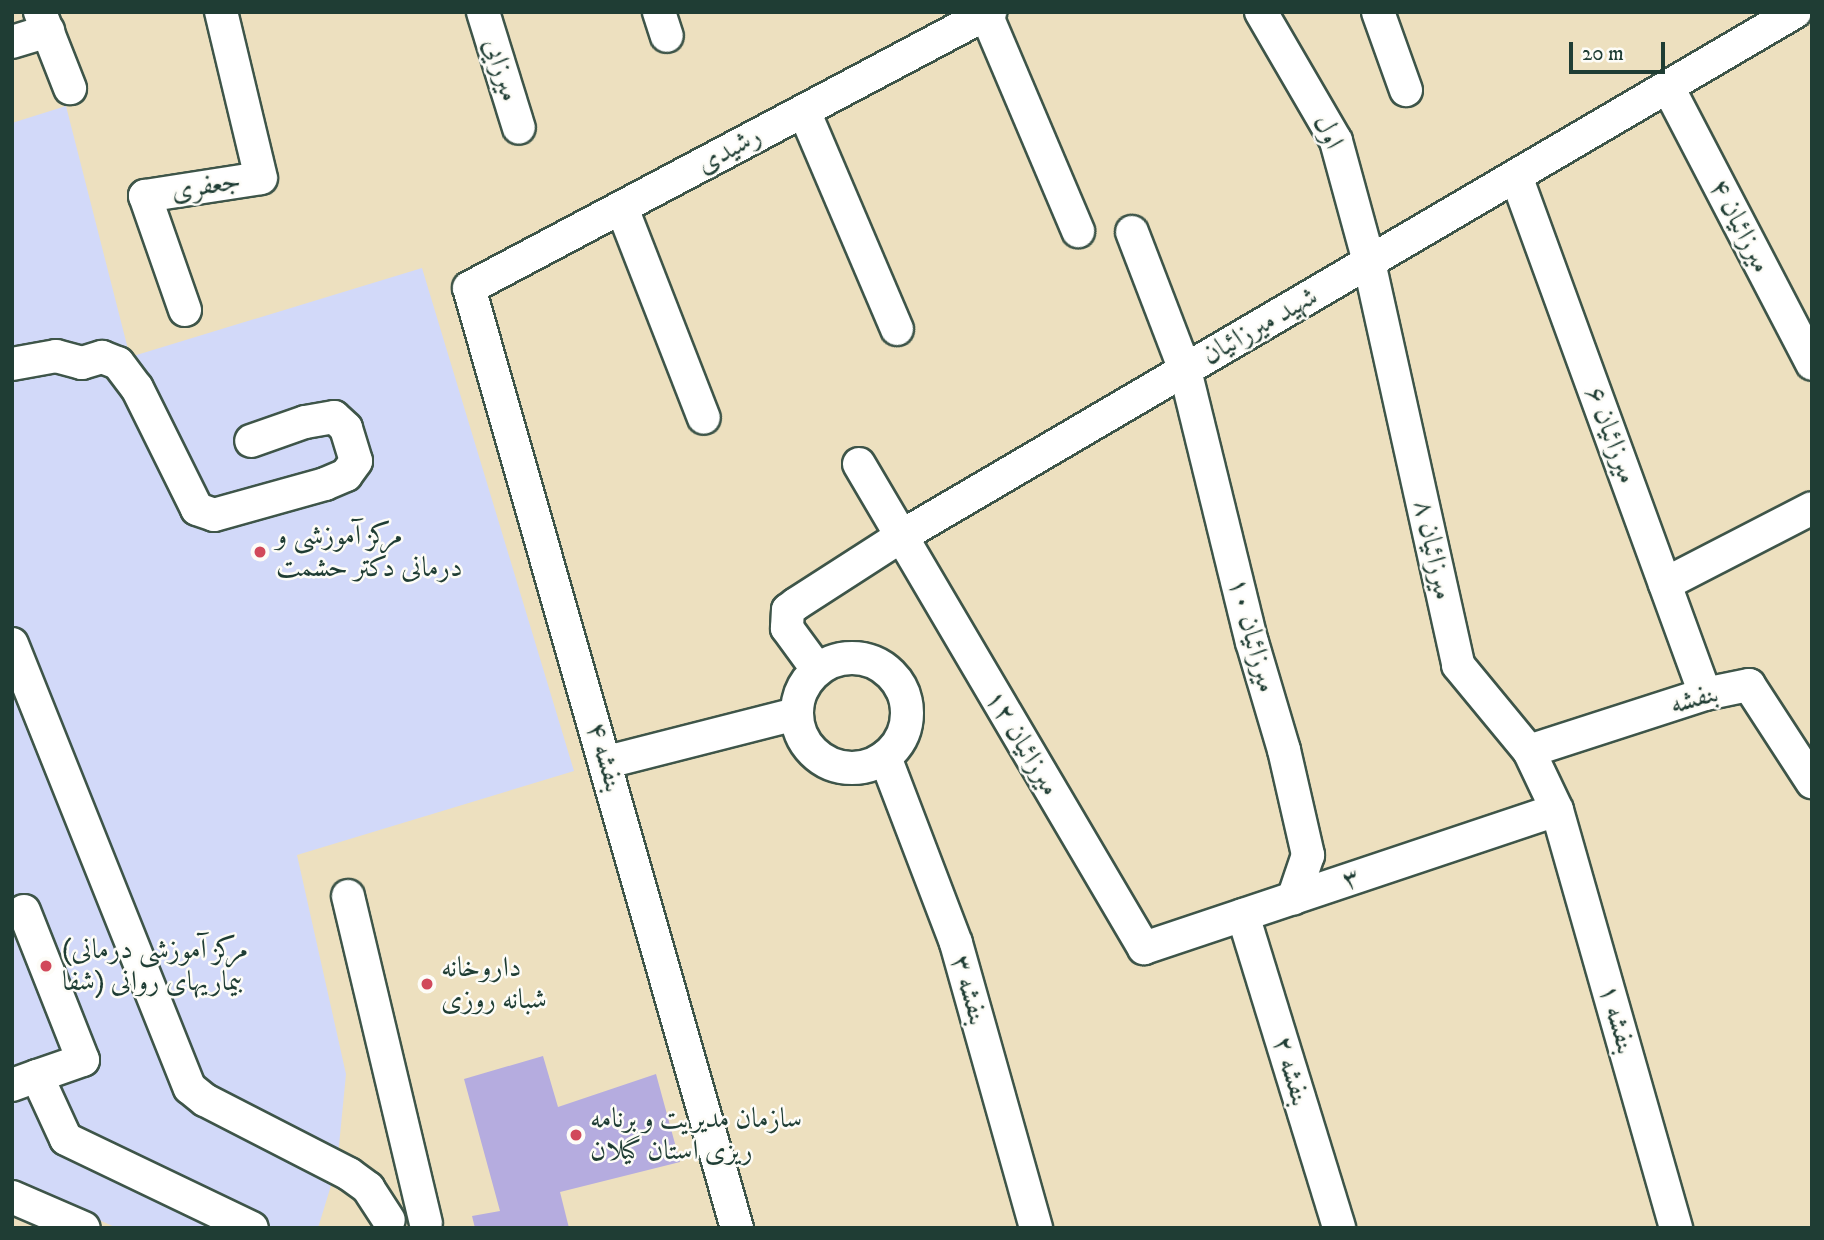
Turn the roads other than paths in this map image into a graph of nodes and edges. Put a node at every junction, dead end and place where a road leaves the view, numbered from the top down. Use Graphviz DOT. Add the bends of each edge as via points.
graph roads {
  1 [pos="220,12"];
  2 [pos="483,12"];
  3 [pos="1261,12"];
  4 [pos="1378,12"];
  5 [pos="1795,12"];
  6 [pos="988,13"];
  7 [pos="44,22"];
  8 [pos="12,42"];
  9 [pos="1668,87"];
  10 [pos="70,88"];
  11 [pos="1406,90"];
  12 [pos="804,111"];
  13 [pos="519,128"];
  14 [pos="1516,176"];
  15 [pos="622,208"];
  16 [pos="1078,231"];
  17 [pos="1132,232"];
  18 [pos="1369,262"];
  19 [pos="469,288"];
  20 [pos="185,310"];
  21 [pos="897,329"];
  22 [pos="12,364"];
  23 [pos="1812,364"];
  24 [pos="1185,370"];
  25 [pos="704,418"];
  26 [pos="251,441"];
  27 [pos="859,464"];
  28 [pos="1812,508"];
  29 [pos="900,537"];
  30 [pos="1665,584"];
  31 [pos="12,644"];
  32 [pos="817,669"];
  33 [pos="1705,694"];
  34 [pos="796,714"];
  35 [pos="1529,751"];
  36 [pos="885,757"];
  37 [pos="607,762"];
  38 [pos="1812,782"];
  39 [pos="1558,810"];
  40 [pos="348,896"];
  41 [pos="1293,899"];
  42 [pos="24,911"];
  43 [pos="1243,915"];
  44 [pos="1144,948"];
  45 [pos="25,1080"];
  46 [pos="12,1197"];
  47 [pos="378,1224"];
  48 [pos="432,1225"];
  49 [pos="84,1228"];
  50 [pos="252,1228"];
  51 [pos="737,1228"];
  52 [pos="1036,1228"];
  53 [pos="1339,1228"];
  54 [pos="1676,1228"];
  1 -- 20 [label="street, جعفری" via="261,178 145,196"];
  2 -- 13 [label="street, میرزایی"];
  3 -- 18 [label="street, اول" via="1336,141"];
  4 -- 11 [label="street"];
  5 -- 9 [label="street, شهید میرزائیان"];
  6 -- 12 [label="street, رشیدی"];
  6 -- 16 [label="street"];
  7 -- 8 [label="street"];
  7 -- 10 [label="street"];
  9 -- 14 [label="street, شهید میرزائیان"];
  9 -- 23 [label="street, میرزائیان ۴"];
  12 -- 15 [label="street, رشیدی"];
  12 -- 21 [label="street"];
  14 -- 18 [label="street, شهید میرزائیان"];
  14 -- 30 [label="street, میرزائیان ۶"];
  15 -- 19 [label="street, رشیدی"];
  15 -- 25 [label="street"];
  17 -- 24 [label="street, میرزائیان ۱۰"];
  18 -- 24 [label="street, شهید میرزائیان"];
  18 -- 35 [label="street, میرزائیان ۸" via="1458,665"];
  19 -- 37 [label="street, بنفشه ۴"];
  22 -- 26 [label="street" via="56,356 82,363 102,357 118,363 137,388 197,509 214,514 325,484 346,475 356,461 346,428 334,417"];
  24 -- 29 [label="street, شهید میرزائیان"];
  24 -- 41 [label="street, میرزائیان ۱۰" via="1308,855"];
  27 -- 29 [label="street, میرزائیان ۱۲"];
  28 -- 30 [label="street"];
  29 -- 32 [label="street, شهید میرزائیان" via="788,610 787,628"];
  29 -- 44 [label="street, میرزائیان ۱۲"];
  30 -- 33 [label="street, میرزائیان ۶"];
  31 -- 47 [label="street" via="190,1088 349,1174 368,1188"];
  32 -- 34 [label="street" via="801,689"];
  32 -- 36 [label="street" via="841,658 859,658 875,663 896,680 904,695 907,721 897,745"];
  33 -- 35 [label="street, بنفشه"];
  33 -- 38 [label="street, بنفشه" via="1749,685"];
  34 -- 36 [label="street" via="803,739 828,763 853,769"];
  34 -- 37 [label="street"];
  35 -- 39 [label="street, میرزائیان ۸"];
  36 -- 52 [label="street, بنفشه ۳" via="956,943"];
  37 -- 51 [label="street, بنفشه ۴"];
  39 -- 41 [label="street, ۳"];
  39 -- 54 [label="street, بنفشه ۱"];
  40 -- 48 [label="street"];
  41 -- 43 [label="street, ۳"];
  42 -- 45 [label="street" via="83,1060"];
  43 -- 44 [label="street, ۳"];
  43 -- 53 [label="street, بنفشه ۲"];
  45 -- 50 [label="street" via="66,1139"];
  46 -- 49 [label="street"];
  47 -- 48 [label="street"];
}
